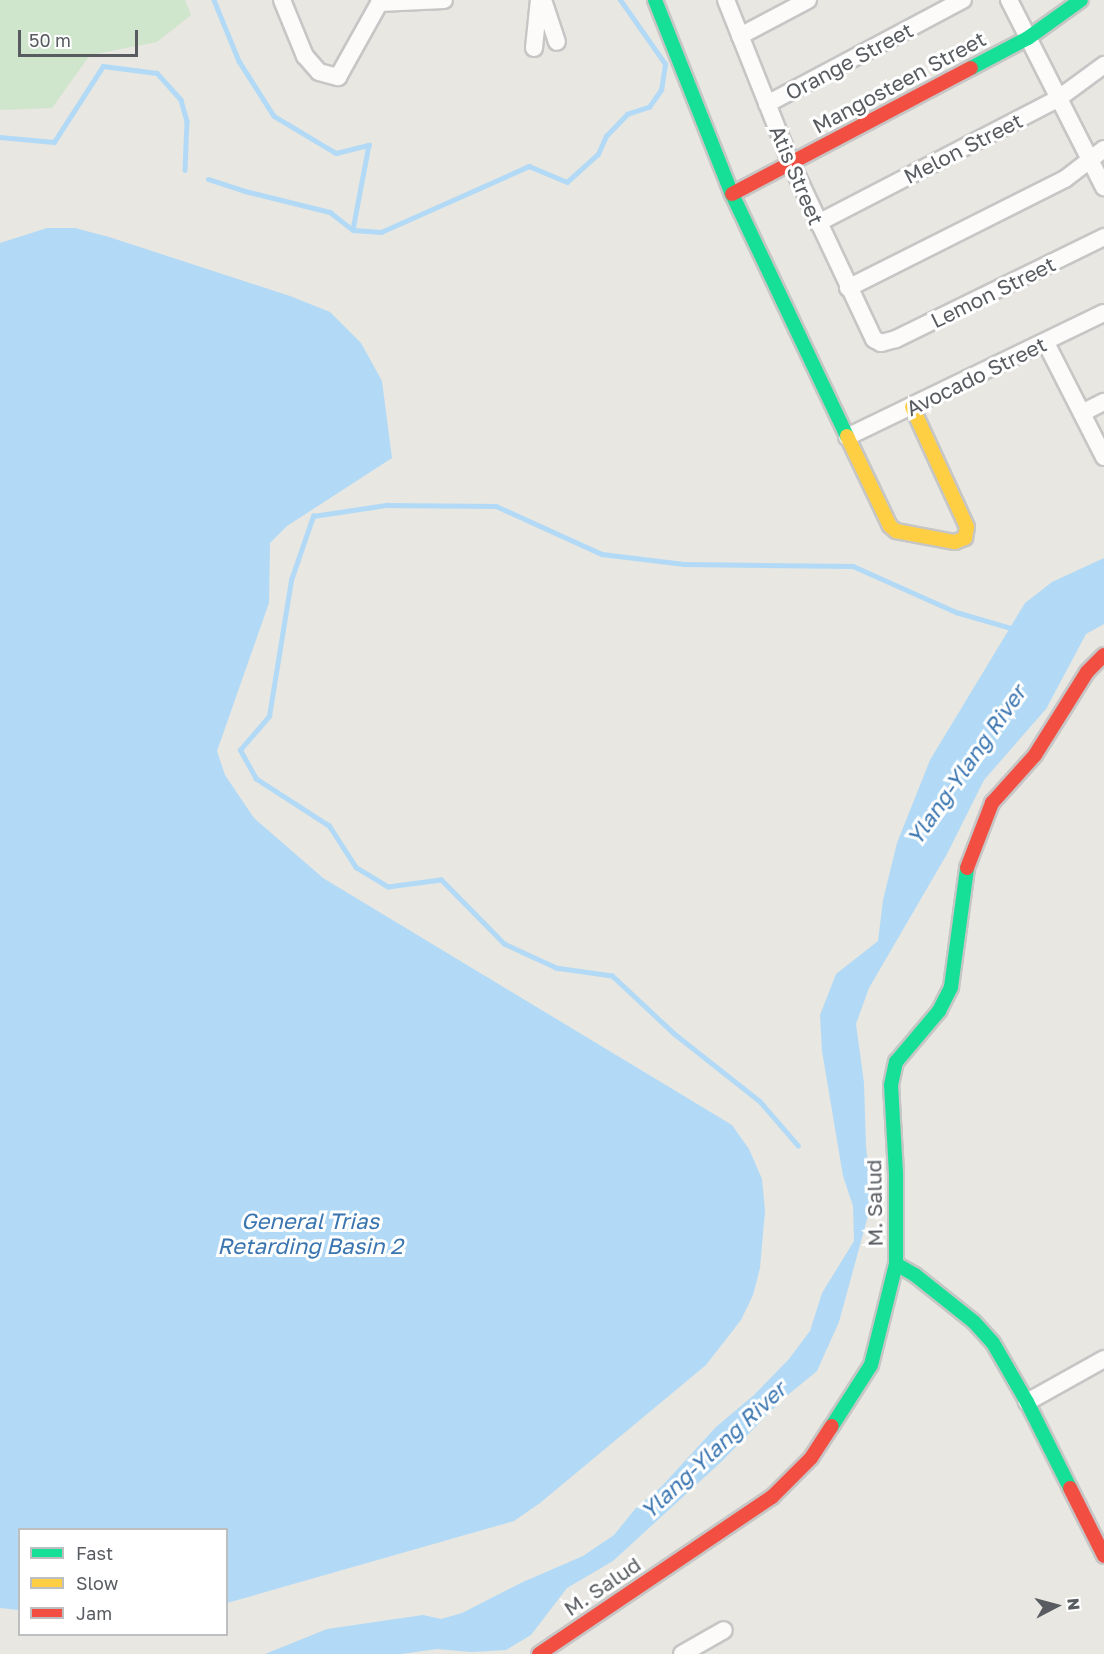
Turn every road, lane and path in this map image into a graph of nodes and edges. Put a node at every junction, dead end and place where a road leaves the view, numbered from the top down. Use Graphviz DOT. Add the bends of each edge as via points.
graph roads {
  1 [pos="282,0"];
  2 [pos="444,0"];
  3 [pos="541,0"];
  4 [pos="655,0"];
  5 [pos="726,0"];
  6 [pos="808,0"];
  7 [pos="963,0"];
  8 [pos="1009,0"];
  9 [pos="1081,0"];
  10 [pos="380,2"];
  11 [pos="740,36"];
  12 [pos="1028,38"];
  13 [pos="557,42"];
  14 [pos="534,48"];
  15 [pos="1104,65"];
  16 [pos="1059,98"];
  17 [pos="767,104"];
  18 [pos="1104,149"];
  19 [pos="1090,159"];
  20 [pos="791,163"];
  21 [pos="1104,187"];
  22 [pos="732,194"];
  23 [pos="818,223"];
  24 [pos="1104,237"];
  25 [pos="848,288"];
  26 [pos="1104,313"];
  27 [pos="881,343"];
  28 [pos="1046,343"];
  29 [pos="1104,402"];
  30 [pos="912,407"];
  31 [pos="1082,413"];
  32 [pos="848,437"];
  33 [pos="1104,457"];
  34 [pos="1104,655"];
  35 [pos="896,1264"];
  36 [pos="1104,1359"];
  37 [pos="1028,1402"];
  38 [pos="1104,1556"];
  39 [pos="724,1630"];
  40 [pos="539,1654"];
  41 [pos="682,1654"];
  1 -- 10 [label="street" via="305,56 319,72 338,77"];
  2 -- 10 [label="street"];
  3 -- 13 [label="street"];
  3 -- 14 [label="street"];
  4 -- 22 [label="street"];
  5 -- 11 [label="street, Atis Street"];
  6 -- 11 [label="street"];
  7 -- 17 [label="street, Orange Street"];
  8 -- 12 [label="street"];
  9 -- 12 [label="street, Mangosteen Street"];
  11 -- 17 [label="street, Atis Street"];
  12 -- 16 [label="street"];
  12 -- 20 [label="street, Mangosteen Street"];
  15 -- 16 [label="street, Melon Street"];
  16 -- 19 [label="street"];
  16 -- 23 [label="street, Melon Street"];
  17 -- 20 [label="street, Atis Street"];
  18 -- 19 [label="street"];
  19 -- 21 [label="street"];
  19 -- 25 [label="street" via="1065,179"];
  20 -- 22 [label="street, Mangosteen Street"];
  20 -- 23 [label="street, Atis Street"];
  22 -- 32 [label="street"];
  23 -- 25 [label="street, Atis Street"];
  24 -- 27 [label="street, Lemon Street"];
  25 -- 27 [label="street, Atis Street" via="869,332"];
  26 -- 28 [label="street, Avocado Street"];
  28 -- 30 [label="street, Avocado Street"];
  28 -- 31 [label="street"];
  29 -- 31 [label="street"];
  30 -- 32 [label="street, Avocado Street"];
  30 -- 32 [label="street" via="967,527 965,538 945,542 896,531 890,526"];
  31 -- 33 [label="street"];
  34 -- 35 [label="street, M. Salud" via="1087,672 1035,755 992,803 968,863 951,987 939,1011 896,1062 891,1085"];
  35 -- 37 [label="street" via="984,1332"];
  35 -- 40 [label="street, M. Salud" via="871,1365 811,1458 772,1497"];
  36 -- 37 [label="street"];
  37 -- 38 [label="street"];
  39 -- 41 [label="street"];
}
